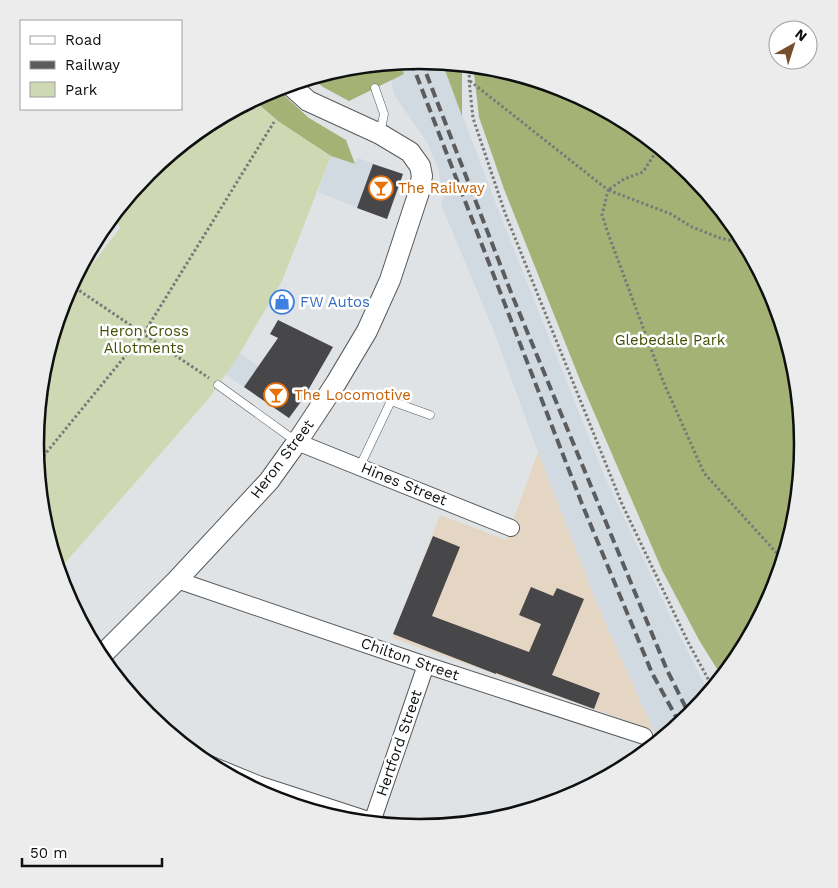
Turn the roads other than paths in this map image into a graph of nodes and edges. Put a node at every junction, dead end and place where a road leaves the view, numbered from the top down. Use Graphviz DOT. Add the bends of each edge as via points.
graph roads {
  1 [pos="375,88"];
  2 [pos="296,90"];
  3 [pos="380,134"];
  4 [pos="218,385"];
  5 [pos="430,414"];
  6 [pos="297,442"];
  7 [pos="360,466"];
  8 [pos="510,528"];
  9 [pos="177,580"];
  10 [pos="106,651"];
  11 [pos="426,665"];
  12 [pos="644,736"];
  13 [pos="264,786"];
  14 [pos="330,808"];
  15 [pos="377,817"];
  1 -- 3 [label="lane" via="384,114"];
  2 -- 3 [label="street" via="308,101"];
  3 -- 6 [label="street, Heron Street" via="410,152 420,166 420,192 390,280 367,331"];
  4 -- 6 [label="lane"];
  5 -- 7 [label="lane" via="391,400"];
  6 -- 7 [label="street, Hines Street"];
  6 -- 9 [label="street, Heron Street" via="269,481"];
  7 -- 8 [label="street, Hines Street"];
  9 -- 10 [label="street, Heron Street"];
  9 -- 11 [label="street, Chilton Street"];
  11 -- 12 [label="street, Chilton Street"];
  11 -- 15 [label="street, Hertford Street"];
  13 -- 14 [label="street"];
}
